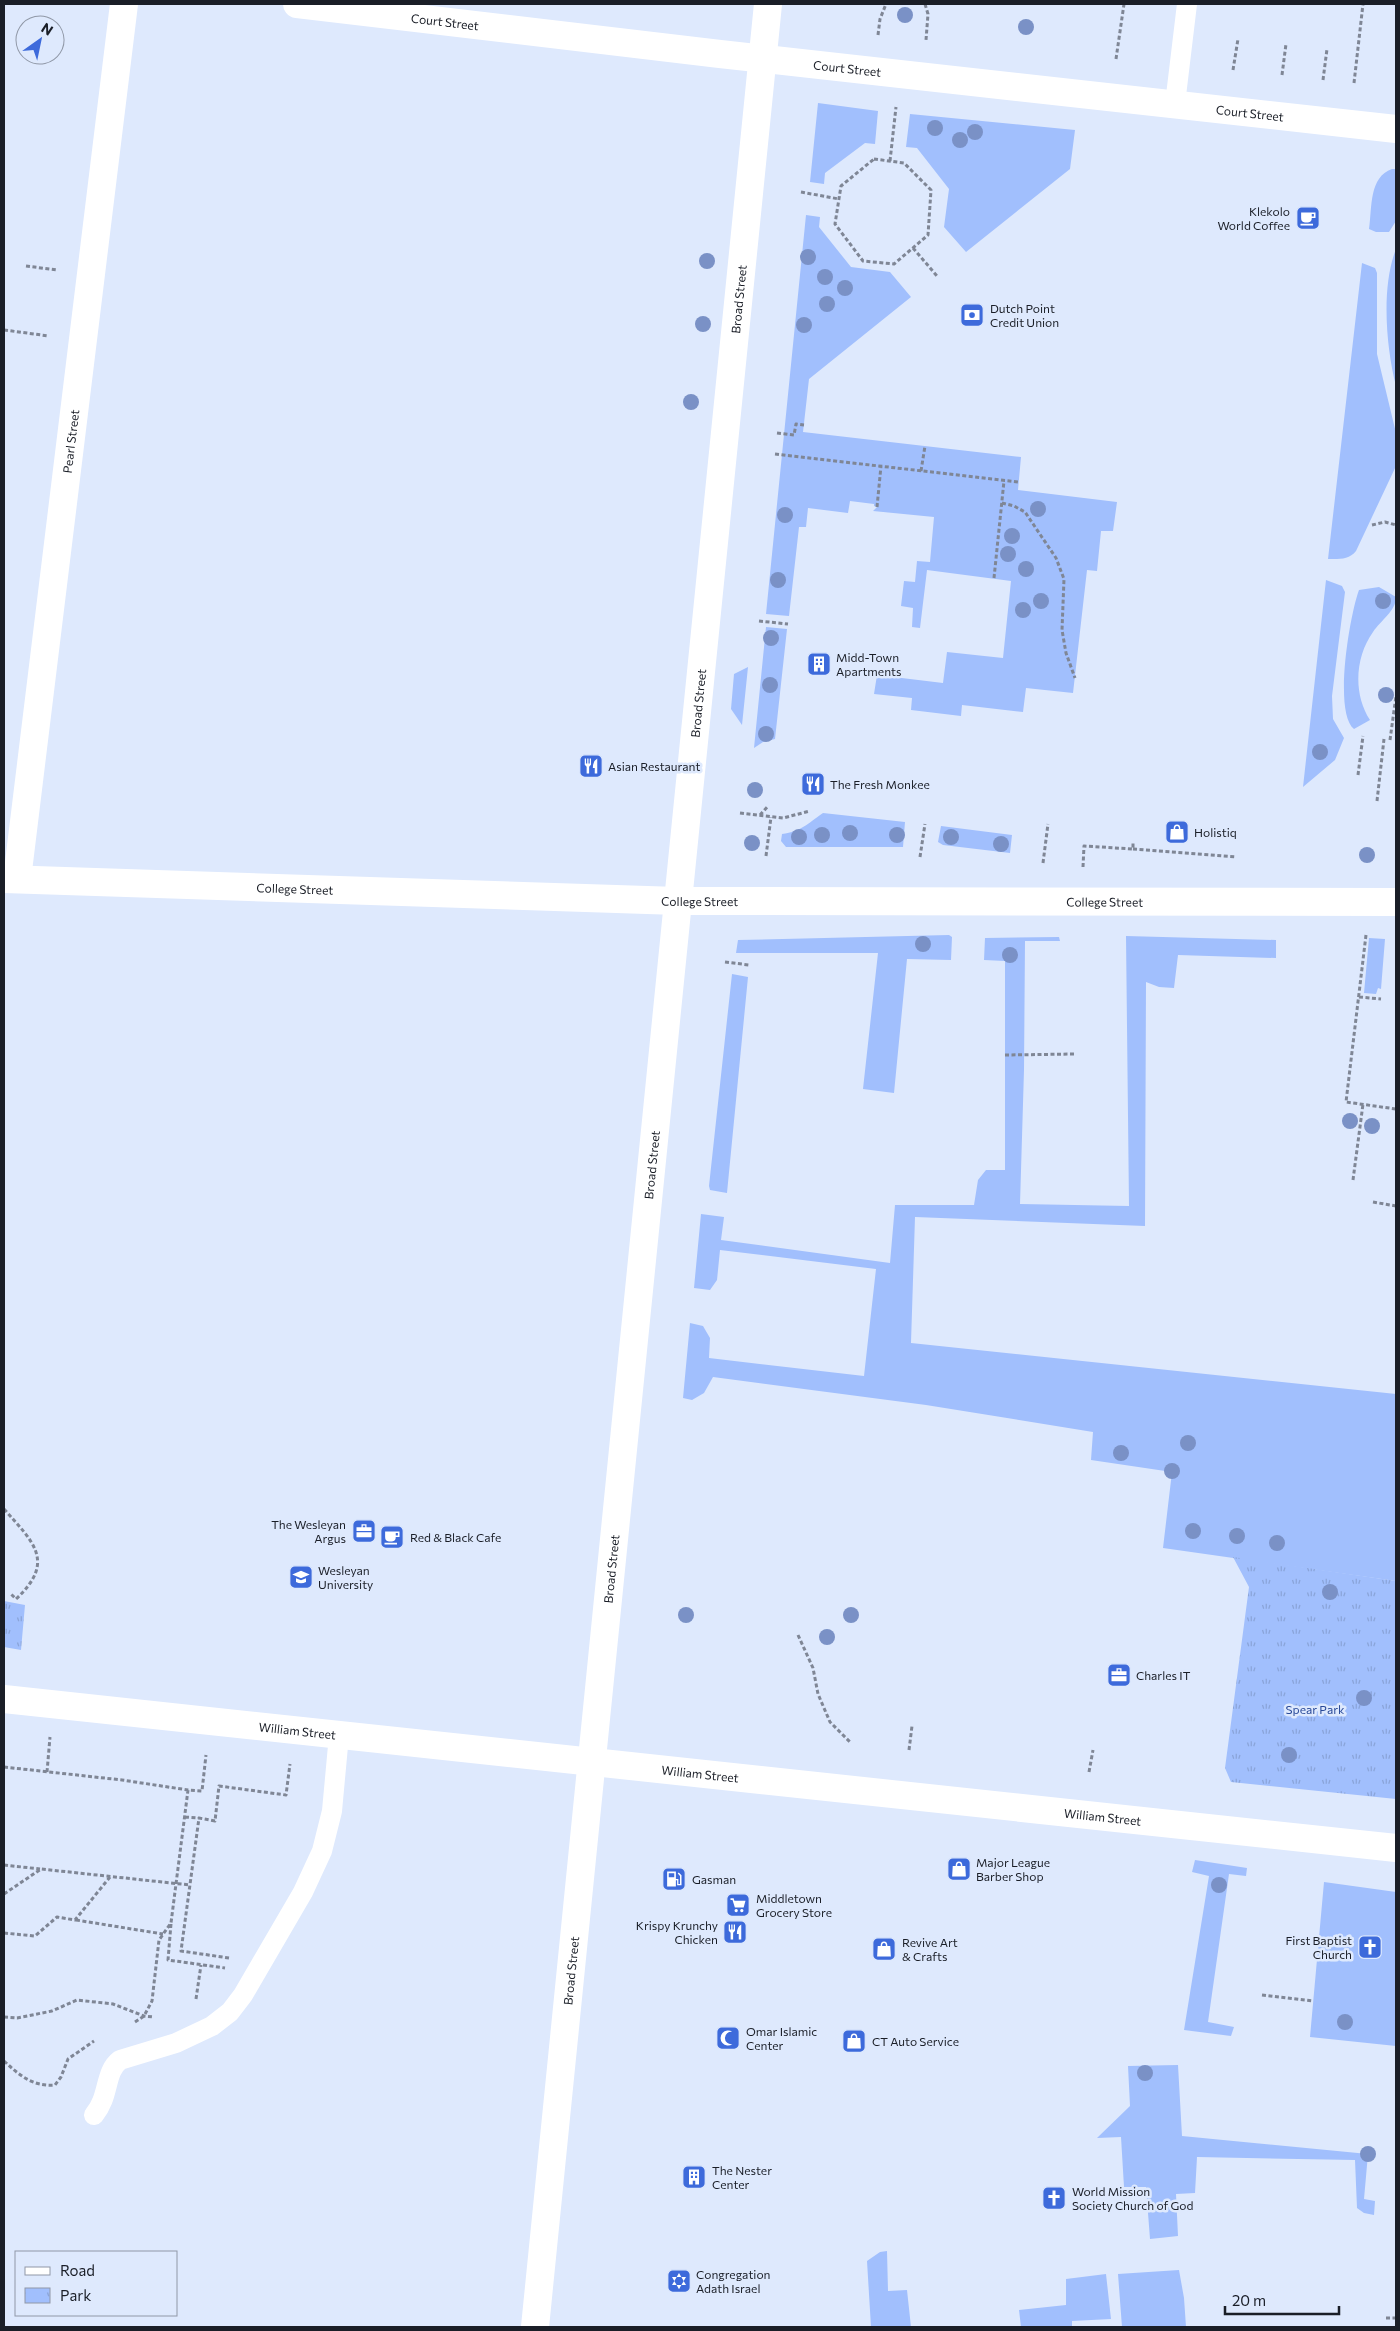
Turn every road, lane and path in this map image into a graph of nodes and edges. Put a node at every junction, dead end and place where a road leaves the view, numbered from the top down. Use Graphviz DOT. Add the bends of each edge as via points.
graph roads {
  1 [pos="124,4"];
  2 [pos="297,4"];
  3 [pos="768,4"];
  4 [pos="886,4"];
  5 [pos="925,4"];
  6 [pos="1124,4"];
  7 [pos="1187,4"];
  8 [pos="1363,4"];
  9 [pos="878,35"];
  10 [pos="1238,39"];
  11 [pos="926,40"];
  12 [pos="1286,44"];
  13 [pos="1327,49"];
  14 [pos="762,58"];
  15 [pos="1116,59"];
  16 [pos="1233,70"];
  17 [pos="1282,75"];
  18 [pos="1323,80"];
  19 [pos="1354,84"];
  20 [pos="896,102"];
  21 [pos="1175,104"];
  22 [pos="1396,129"];
  23 [pos="890,161"];
  24 [pos="801,192"];
  25 [pos="839,198"];
  26 [pos="913,248"];
  27 [pos="26,266"];
  28 [pos="58,270"];
  29 [pos="937,276"];
  30 [pos="4,330"];
  31 [pos="50,336"];
  32 [pos="804,425"];
  33 [pos="778,432"];
  34 [pos="925,446"];
  35 [pos="775,454"];
  36 [pos="881,466"];
  37 [pos="921,471"];
  38 [pos="1004,481"];
  39 [pos="1018,482"];
  40 [pos="1002,504"];
  41 [pos="877,507"];
  42 [pos="1372,525"];
  43 [pos="1396,525"];
  44 [pos="994,578"];
  45 [pos="759,621"];
  46 [pos="788,624"];
  47 [pos="1075,678"];
  48 [pos="1396,696"];
  49 [pos="1363,736"];
  50 [pos="1384,739"];
  51 [pos="1390,740"];
  52 [pos="1358,775"];
  53 [pos="1377,801"];
  54 [pos="768,806"];
  55 [pos="810,811"];
  56 [pos="740,813"];
  57 [pos="760,816"];
  58 [pos="771,817"];
  59 [pos="925,824"];
  60 [pos="1048,824"];
  61 [pos="1133,841"];
  62 [pos="1162,844"];
  63 [pos="1133,849"];
  64 [pos="1161,851"];
  65 [pos="766,856"];
  66 [pos="920,857"];
  67 [pos="1236,857"];
  68 [pos="1043,863"];
  69 [pos="1083,867"];
  70 [pos="10,879"];
  71 [pos="678,901"];
  72 [pos="1396,902"];
  73 [pos="1367,929"];
  74 [pos="725,962"];
  75 [pos="749,965"];
  76 [pos="1359,997"];
  77 [pos="1381,999"];
  78 [pos="1076,1054"];
  79 [pos="1005,1055"];
  80 [pos="1363,1104"];
  81 [pos="1396,1109"];
  82 [pos="1353,1180"];
  83 [pos="1373,1202"];
  84 [pos="1396,1206"];
  85 [pos="4,1509"];
  86 [pos="10,1593"];
  87 [pos="798,1635"];
  88 [pos="4,1699"];
  89 [pos="912,1726"];
  90 [pos="50,1734"];
  91 [pos="339,1735"];
  92 [pos="851,1743"];
  93 [pos="909,1750"];
  94 [pos="1093,1750"];
  95 [pos="207,1752"];
  96 [pos="290,1761"];
  97 [pos="592,1762"];
  98 [pos="4,1767"];
  99 [pos="47,1772"];
  100 [pos="1090,1772"];
  101 [pos="188,1790"];
  102 [pos="185,1817"];
  103 [pos="199,1818"];
  104 [pos="1396,1848"];
  105 [pos="4,1865"];
  106 [pos="41,1869"];
  107 [pos="111,1876"];
  108 [pos="176,1883"];
  109 [pos="190,1885"];
  110 [pos="4,1894"];
  111 [pos="75,1920"];
  112 [pos="171,1923"];
  113 [pos="4,1933"];
  114 [pos="164,1934"];
  115 [pos="233,1958"];
  116 [pos="201,1965"];
  117 [pos="234,1969"];
  118 [pos="1262,1995"];
  119 [pos="1313,2002"];
  120 [pos="195,2008"];
  121 [pos="4,2016"];
  122 [pos="144,2016"];
  123 [pos="130,2025"];
  124 [pos="101,2036"];
  125 [pos="4,2061"];
  126 [pos="94,2115"];
  127 [pos="1386,2318"];
  128 [pos="1396,2318"];
  129 [pos="535,2327"];
  1 -- 70 [label="street, Pearl Street"];
  2 -- 14 [label="street, Court Street"];
  3 -- 14 [label="street, Broad Street"];
  4 -- 9 [label="path"];
  5 -- 11 [label="path" via="928,14"];
  6 -- 15 [label="path"];
  7 -- 21 [label="lane"];
  8 -- 19 [label="path"];
  10 -- 16 [label="path"];
  12 -- 17 [label="path"];
  13 -- 18 [label="path"];
  14 -- 21 [label="street, Court Street"];
  14 -- 71 [label="street, Broad Street"];
  20 -- 23 [label="path"];
  21 -- 22 [label="street, Court Street"];
  23 -- 25 [label="path" via="874,160 841,186"];
  23 -- 26 [label="path" via="904,162 931,190 928,236"];
  24 -- 25 [label="path"];
  25 -- 26 [label="path" via="835,224 863,261 894,264"];
  26 -- 29 [label="path"];
  27 -- 28 [label="path"];
  30 -- 31 [label="path"];
  32 -- 33 [label="path" via="796,424 794,435"];
  34 -- 37 [label="path"];
  35 -- 36 [label="path"];
  36 -- 37 [label="path"];
  36 -- 41 [label="path"];
  37 -- 38 [label="path"];
  38 -- 39 [label="path"];
  38 -- 40 [label="path"];
  40 -- 44 [label="path"];
  40 -- 47 [label="path" via="1025,512 1056,558 1064,579 1062,630"];
  42 -- 43 [label="path" via="1385,522"];
  45 -- 46 [label="path"];
  48 -- 51 [label="path"];
  49 -- 52 [label="path"];
  50 -- 53 [label="path"];
  54 -- 57 [label="path"];
  55 -- 58 [label="path" via="783,818"];
  56 -- 57 [label="path"];
  57 -- 58 [label="path"];
  58 -- 65 [label="path"];
  59 -- 66 [label="path"];
  60 -- 68 [label="path"];
  61 -- 63 [label="path"];
  62 -- 64 [label="path"];
  63 -- 64 [label="path"];
  63 -- 69 [label="path" via="1084,846"];
  64 -- 67 [label="path"];
  70 -- 71 [label="street, College Street"];
  71 -- 72 [label="street, College Street"];
  71 -- 97 [label="street, Broad Street"];
  73 -- 76 [label="path"];
  74 -- 75 [label="path"];
  76 -- 77 [label="path"];
  76 -- 80 [label="path" via="1346,1102"];
  78 -- 79 [label="path"];
  80 -- 81 [label="path"];
  80 -- 82 [label="path"];
  83 -- 84 [label="path"];
  85 -- 86 [label="path" via="33,1543 38,1559 35,1574 24,1592 16,1599"];
  87 -- 92 [label="path" via="813,1668 818,1694 830,1722"];
  88 -- 91 [label="street, William Street"];
  89 -- 93 [label="path"];
  90 -- 99 [label="path"];
  91 -- 97 [label="street, William Street"];
  91 -- 126 [label="lane" via="332,1811 322,1851 303,1892 243,1995 230,2012 212,2026 176,2043 120,2060 110,2072 106,2096"];
  94 -- 100 [label="path"];
  95 -- 101 [label="path" via="202,1791"];
  96 -- 103 [label="path" via="286,1795 219,1786 215,1821"];
  97 -- 104 [label="street, William Street"];
  97 -- 129 [label="street, Broad Street"];
  98 -- 99 [label="path"];
  99 -- 101 [label="path"];
  101 -- 102 [label="path"];
  102 -- 103 [label="path"];
  102 -- 108 [label="path"];
  103 -- 109 [label="path"];
  105 -- 106 [label="path"];
  106 -- 107 [label="path"];
  106 -- 110 [label="path"];
  107 -- 108 [label="path"];
  107 -- 111 [label="path"];
  108 -- 109 [label="path"];
  108 -- 112 [label="path"];
  109 -- 115 [label="path" via="182,1951"];
  111 -- 113 [label="path" via="57,1917 35,1936"];
  111 -- 114 [label="path"];
  112 -- 114 [label="path"];
  112 -- 116 [label="path" via="168,1960"];
  114 -- 122 [label="path" via="159,1940 152,2001"];
  116 -- 117 [label="path"];
  116 -- 120 [label="path"];
  118 -- 119 [label="path"];
  121 -- 122 [label="path" via="17,2018 77,2000 113,2004"];
  122 -- 123 [label="path"];
  124 -- 125 [label="path" via="68,2059 55,2085 44,2086 23,2078"];
  127 -- 128 [label="path"];
}
